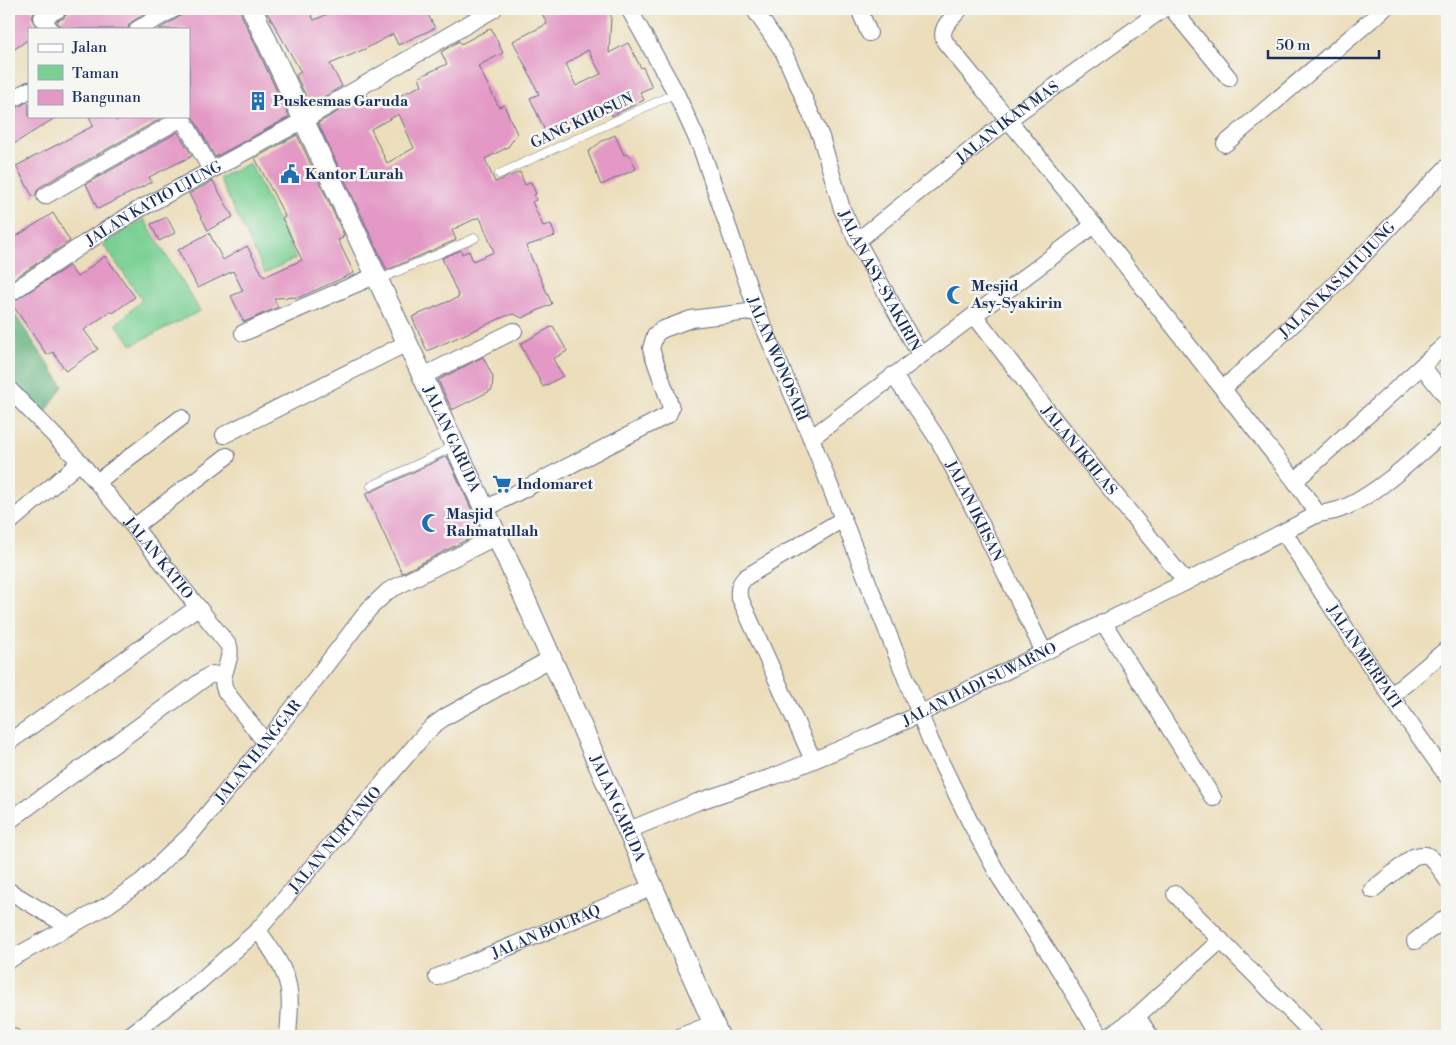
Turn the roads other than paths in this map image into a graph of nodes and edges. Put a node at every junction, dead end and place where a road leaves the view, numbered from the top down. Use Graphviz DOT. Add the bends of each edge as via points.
graph roads {
  1 [pos="59,9"];
  2 [pos="174,9"];
  3 [pos="252,9"];
  4 [pos="494,9"];
  5 [pos="629,9"];
  6 [pos="754,9"];
  7 [pos="859,9"];
  8 [pos="960,9"];
  9 [pos="1163,9"];
  10 [pos="1172,9"];
  11 [pos="1384,9"];
  12 [pos="46,23"];
  13 [pos="140,28"];
  14 [pos="869,33"];
  15 [pos="1229,78"];
  16 [pos="28,91"];
  17 [pos="676,93"];
  18 [pos="9,101"];
  19 [pos="180,118"];
  20 [pos="183,118"];
  21 [pos="304,120"];
  22 [pos="1008,120"];
  23 [pos="1225,144"];
  24 [pos="1447,167"];
  25 [pos="211,170"];
  26 [pos="499,174"];
  27 [pos="45,196"];
  28 [pos="1094,225"];
  29 [pos="475,238"];
  30 [pos="857,241"];
  31 [pos="378,278"];
  32 [pos="9,294"];
  33 [pos="757,311"];
  34 [pos="975,316"];
  35 [pos="514,331"];
  36 [pos="243,333"];
  37 [pos="407,343"];
  38 [pos="1447,343"];
  39 [pos="920,356"];
  40 [pos="1422,366"];
  41 [pos="893,375"];
  42 [pos="423,376"];
  43 [pos="9,389"];
  44 [pos="1223,390"];
  45 [pos="1447,398"];
  46 [pos="180,418"];
  47 [pos="1447,430"];
  48 [pos="224,435"];
  49 [pos="811,438"];
  50 [pos="455,446"];
  51 [pos="227,456"];
  52 [pos="80,462"];
  53 [pos="1295,481"];
  54 [pos="98,482"];
  55 [pos="371,486"];
  56 [pos="484,509"];
  57 [pos="1318,514"];
  58 [pos="843,519"];
  59 [pos="9,523"];
  60 [pos="134,527"];
  61 [pos="1284,532"];
  62 [pos="497,536"];
  63 [pos="1186,582"];
  64 [pos="198,607"];
  65 [pos="1103,622"];
  66 [pos="1447,649"];
  67 [pos="1044,652"];
  68 [pos="552,658"];
  69 [pos="223,677"];
  70 [pos="1391,696"];
  71 [pos="920,713"];
  72 [pos="9,742"];
  73 [pos="266,743"];
  74 [pos="813,760"];
  75 [pos="1447,776"];
  76 [pos="1214,798"];
  77 [pos="9,821"];
  78 [pos="628,830"];
  79 [pos="1447,880"];
  80 [pos="653,887"];
  81 [pos="9,890"];
  82 [pos="1372,890"];
  83 [pos="1175,894"];
  84 [pos="1447,917"];
  85 [pos="69,927"];
  86 [pos="258,930"];
  87 [pos="1221,940"];
  88 [pos="1415,941"];
  89 [pos="9,960"];
  90 [pos="437,977"];
  91 [pos="1137,1016"];
  92 [pos="717,1030"];
  93 [pos="138,1033"];
  94 [pos="288,1036"];
  95 [pos="681,1036"];
  96 [pos="1100,1036"];
  97 [pos="1110,1036"];
  98 [pos="1150,1036"];
  99 [pos="1315,1036"];
  1 -- 12 [label="street"];
  2 -- 13 [label="street"];
  3 -- 21 [label="street, JALAN GARUDA"];
  4 -- 21 [label="street, JALAN KATIO UJUNG"];
  5 -- 17 [label="street, JALAN WONOSARI"];
  6 -- 30 [label="street, JALAN ASY-SYAKIRIN" via="784,53 821,137 842,209"];
  7 -- 14 [label="street"];
  8 -- 22 [label="street" via="942,36"];
  9 -- 22 [label="street, JALAN IKAN MAS"];
  10 -- 15 [label="street"];
  11 -- 23 [label="street"];
  16 -- 18 [label="street"];
  17 -- 26 [label="lane, GANG KHOSUN"];
  17 -- 33 [label="street, JALAN WONOSARI" via="701,148"];
  19 -- 27 [label="street"];
  20 -- 25 [label="street"];
  21 -- 25 [label="street, JALAN KATIO UJUNG"];
  21 -- 31 [label="street, JALAN GARUDA"];
  22 -- 28 [label="street"];
  22 -- 30 [label="street, JALAN IKAN MAS"];
  24 -- 44 [label="street, JALAN KASAH UJUNG" via="1338,281"];
  25 -- 32 [label="street, JALAN KATIO UJUNG" via="123,219"];
  28 -- 34 [label="street, JALAN ASY-SYAKIRIN"];
  28 -- 44 [label="street"];
  29 -- 31 [label="lane"];
  30 -- 39 [label="street, JALAN ASY-SYAKIRIN"];
  31 -- 36 [label="street"];
  31 -- 37 [label="street, JALAN GARUDA"];
  33 -- 49 [label="street, JALAN WONOSARI"];
  33 -- 56 [label="street" via="691,319 661,330 655,335 651,349 671,408 668,415"];
  34 -- 39 [label="street, JALAN ASY-SYAKIRIN"];
  34 -- 63 [label="street, JALAN IKHLAS"];
  35 -- 42 [label="street"];
  37 -- 42 [label="street, JALAN GARUDA"];
  37 -- 48 [label="street"];
  38 -- 40 [label="street"];
  39 -- 41 [label="street"];
  40 -- 45 [label="street"];
  40 -- 53 [label="street"];
  41 -- 49 [label="street"];
  41 -- 67 [label="street, JALAN IKHSAN" via="960,479"];
  42 -- 50 [label="street, JALAN GARUDA"];
  43 -- 52 [label="street, JALAN KATIO"];
  44 -- 53 [label="street"];
  46 -- 54 [label="street"];
  47 -- 57 [label="street, JALAN HADI SUWARNO" via="1363,498 1338,510"];
  49 -- 58 [label="street, JALAN WONOSARI"];
  50 -- 55 [label="lane"];
  50 -- 56 [label="street, JALAN GARUDA"];
  51 -- 60 [label="street"];
  52 -- 54 [label="street, JALAN KATIO"];
  52 -- 59 [label="street"];
  53 -- 57 [label="street"];
  54 -- 60 [label="street, JALAN KATIO"];
  56 -- 62 [label="street, JALAN GARUDA"];
  57 -- 61 [label="street, JALAN HADI SUWARNO"];
  58 -- 71 [label="street, JALAN WONOSARI"];
  58 -- 74 [label="street" via="746,577 739,589 739,596"];
  60 -- 64 [label="street, JALAN KATIO"];
  61 -- 63 [label="street, JALAN HADI SUWARNO"];
  61 -- 70 [label="street, JALAN MERPATI"];
  62 -- 68 [label="street, JALAN GARUDA"];
  62 -- 73 [label="street, JALAN HANGGAR" via="388,591 369,609"];
  63 -- 65 [label="street, JALAN HADI SUWARNO"];
  64 -- 69 [label="street, JALAN KATIO" via="229,646 229,660"];
  64 -- 72 [label="street"];
  65 -- 67 [label="street, JALAN HADI SUWARNO"];
  65 -- 76 [label="street"];
  66 -- 70 [label="street"];
  67 -- 71 [label="street, JALAN HADI SUWARNO"];
  68 -- 78 [label="street, JALAN GARUDA"];
  68 -- 86 [label="street, JALAN NURTANIO" via="445,718 425,734"];
  69 -- 73 [label="street" via="222,686"];
  69 -- 77 [label="street" via="208,676"];
  70 -- 75 [label="street, JALAN MERPATI"];
  71 -- 74 [label="street, JALAN HADI SUWARNO"];
  71 -- 96 [label="street, JALAN WONOSARI" via="980,844"];
  73 -- 85 [label="street, JALAN HANGGAR" via="191,834 142,881"];
  74 -- 78 [label="street, JALAN HADI SUWARNO"];
  78 -- 80 [label="street, JALAN GARUDA"];
  79 -- 82 [label="street" via="1430,857 1421,854"];
  80 -- 90 [label="street, JALAN BOURAQ"];
  80 -- 92 [label="street, JALAN GARUDA"];
  81 -- 85 [label="street"];
  83 -- 87 [label="street"];
  84 -- 88 [label="street"];
  85 -- 89 [label="street, JALAN HANGGAR"];
  86 -- 93 [label="street, JALAN NURTANIO"];
  86 -- 94 [label="street" via="288,983"];
  87 -- 91 [label="street"];
  87 -- 99 [label="street"];
  91 -- 97 [label="street"];
  91 -- 98 [label="street"];
  92 -- 95 [label="street"];
}
